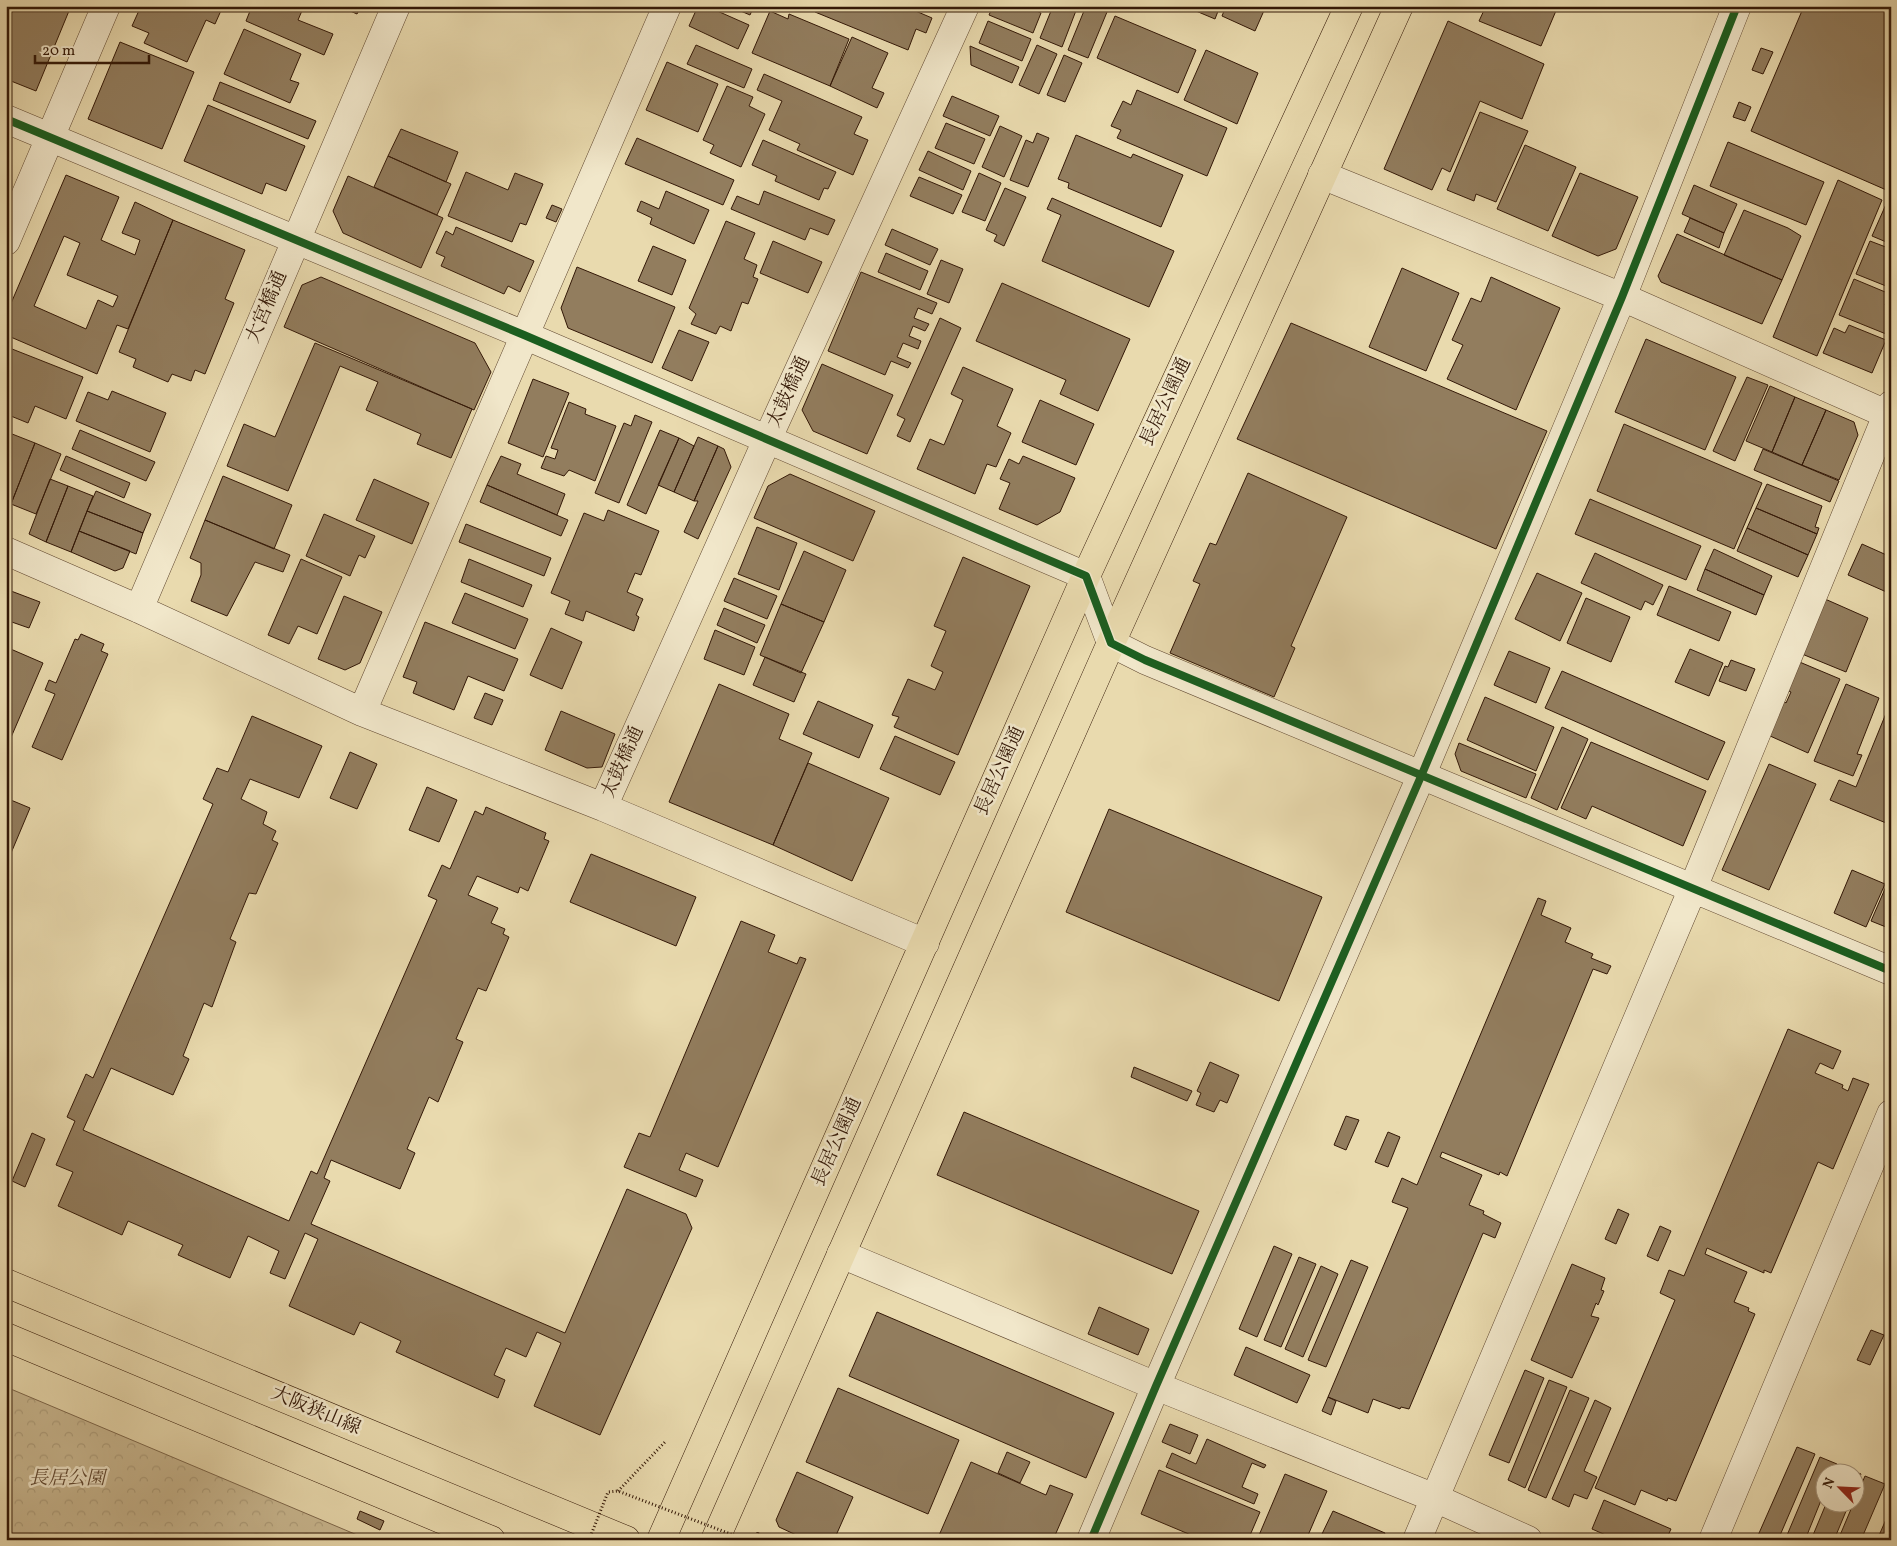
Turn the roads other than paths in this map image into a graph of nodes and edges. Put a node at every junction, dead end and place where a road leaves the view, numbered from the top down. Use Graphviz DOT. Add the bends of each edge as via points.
graph roads {
  1 [pos="106,6"];
  2 [pos="396,6"];
  3 [pos="667,6"];
  4 [pos="966,6"];
  5 [pos="1349,6"];
  6 [pos="1399,6"];
  7 [pos="1737,6"];
  8 [pos="6,119"];
  9 [pos="50,137"];
  10 [pos="1322,175"];
  11 [pos="6,241"];
  12 [pos="295,241"];
  13 [pos="1622,298"];
  14 [pos="524,336"];
  15 [pos="1889,412"];
  16 [pos="767,440"];
  17 [pos="6,552"];
  18 [pos="1086,576"];
  19 [pos="139,609"];
  20 [pos="1111,643"];
  21 [pos="362,712"];
  22 [pos="1422,774"];
  23 [pos="603,806"];
  24 [pos="1693,888"];
  25 [pos="924,943"];
  26 [pos="1891,971"];
  27 [pos="1891,1114"];
  28 [pos="841,1254"];
  29 [pos="6,1283"];
  30 [pos="6,1337"];
  31 [pos="1156,1386"];
  32 [pos="1435,1498"];
  33 [pos="491,1540"];
  34 [pos="626,1540"];
  35 [pos="661,1540"];
  36 [pos="715,1540"];
  37 [pos="1091,1540"];
  38 [pos="1417,1540"];
  39 [pos="1528,1540"];
  40 [pos="1713,1540"];
  1 -- 9 [label="street"];
  2 -- 12 [label="street, 大宮橋通"];
  3 -- 14 [label="street"];
  4 -- 16 [label="street, 太鼓橋通"];
  5 -- 18 [label="main road, 長居公園通"];
  6 -- 10 [label="main road"];
  7 -- 13 [label="street"];
  8 -- 9 [label="street"];
  9 -- 11 [label="street"];
  9 -- 12 [label="street"];
  10 -- 13 [label="street"];
  10 -- 20 [label="main road"];
  12 -- 14 [label="street"];
  12 -- 19 [label="street, 大宮橋通"];
  13 -- 15 [label="street"];
  13 -- 22 [label="street"];
  14 -- 16 [label="street"];
  14 -- 21 [label="street"];
  15 -- 24 [label="street"];
  16 -- 18 [label="street"];
  16 -- 23 [label="street, 太鼓橋通"];
  17 -- 19 [label="street"];
  18 -- 20 [label="street"];
  18 -- 25 [label="main road, 長居公園通"];
  19 -- 21 [label="street"];
  20 -- 22 [label="street" via="1154,664"];
  20 -- 28 [label="main road"];
  21 -- 23 [label="street"];
  22 -- 24 [label="street"];
  22 -- 31 [label="street"];
  23 -- 25 [label="street"];
  24 -- 26 [label="street"];
  24 -- 32 [label="street"];
  25 -- 35 [label="main road, 長居公園通"];
  27 -- 40 [label="street"];
  28 -- 31 [label="street"];
  28 -- 36 [label="main road"];
  29 -- 34 [label="main road, 大阪狭山線"];
  30 -- 33 [label="main road"];
  31 -- 32 [label="street"];
  31 -- 37 [label="street"];
  32 -- 38 [label="street"];
  32 -- 39 [label="street"];
}
